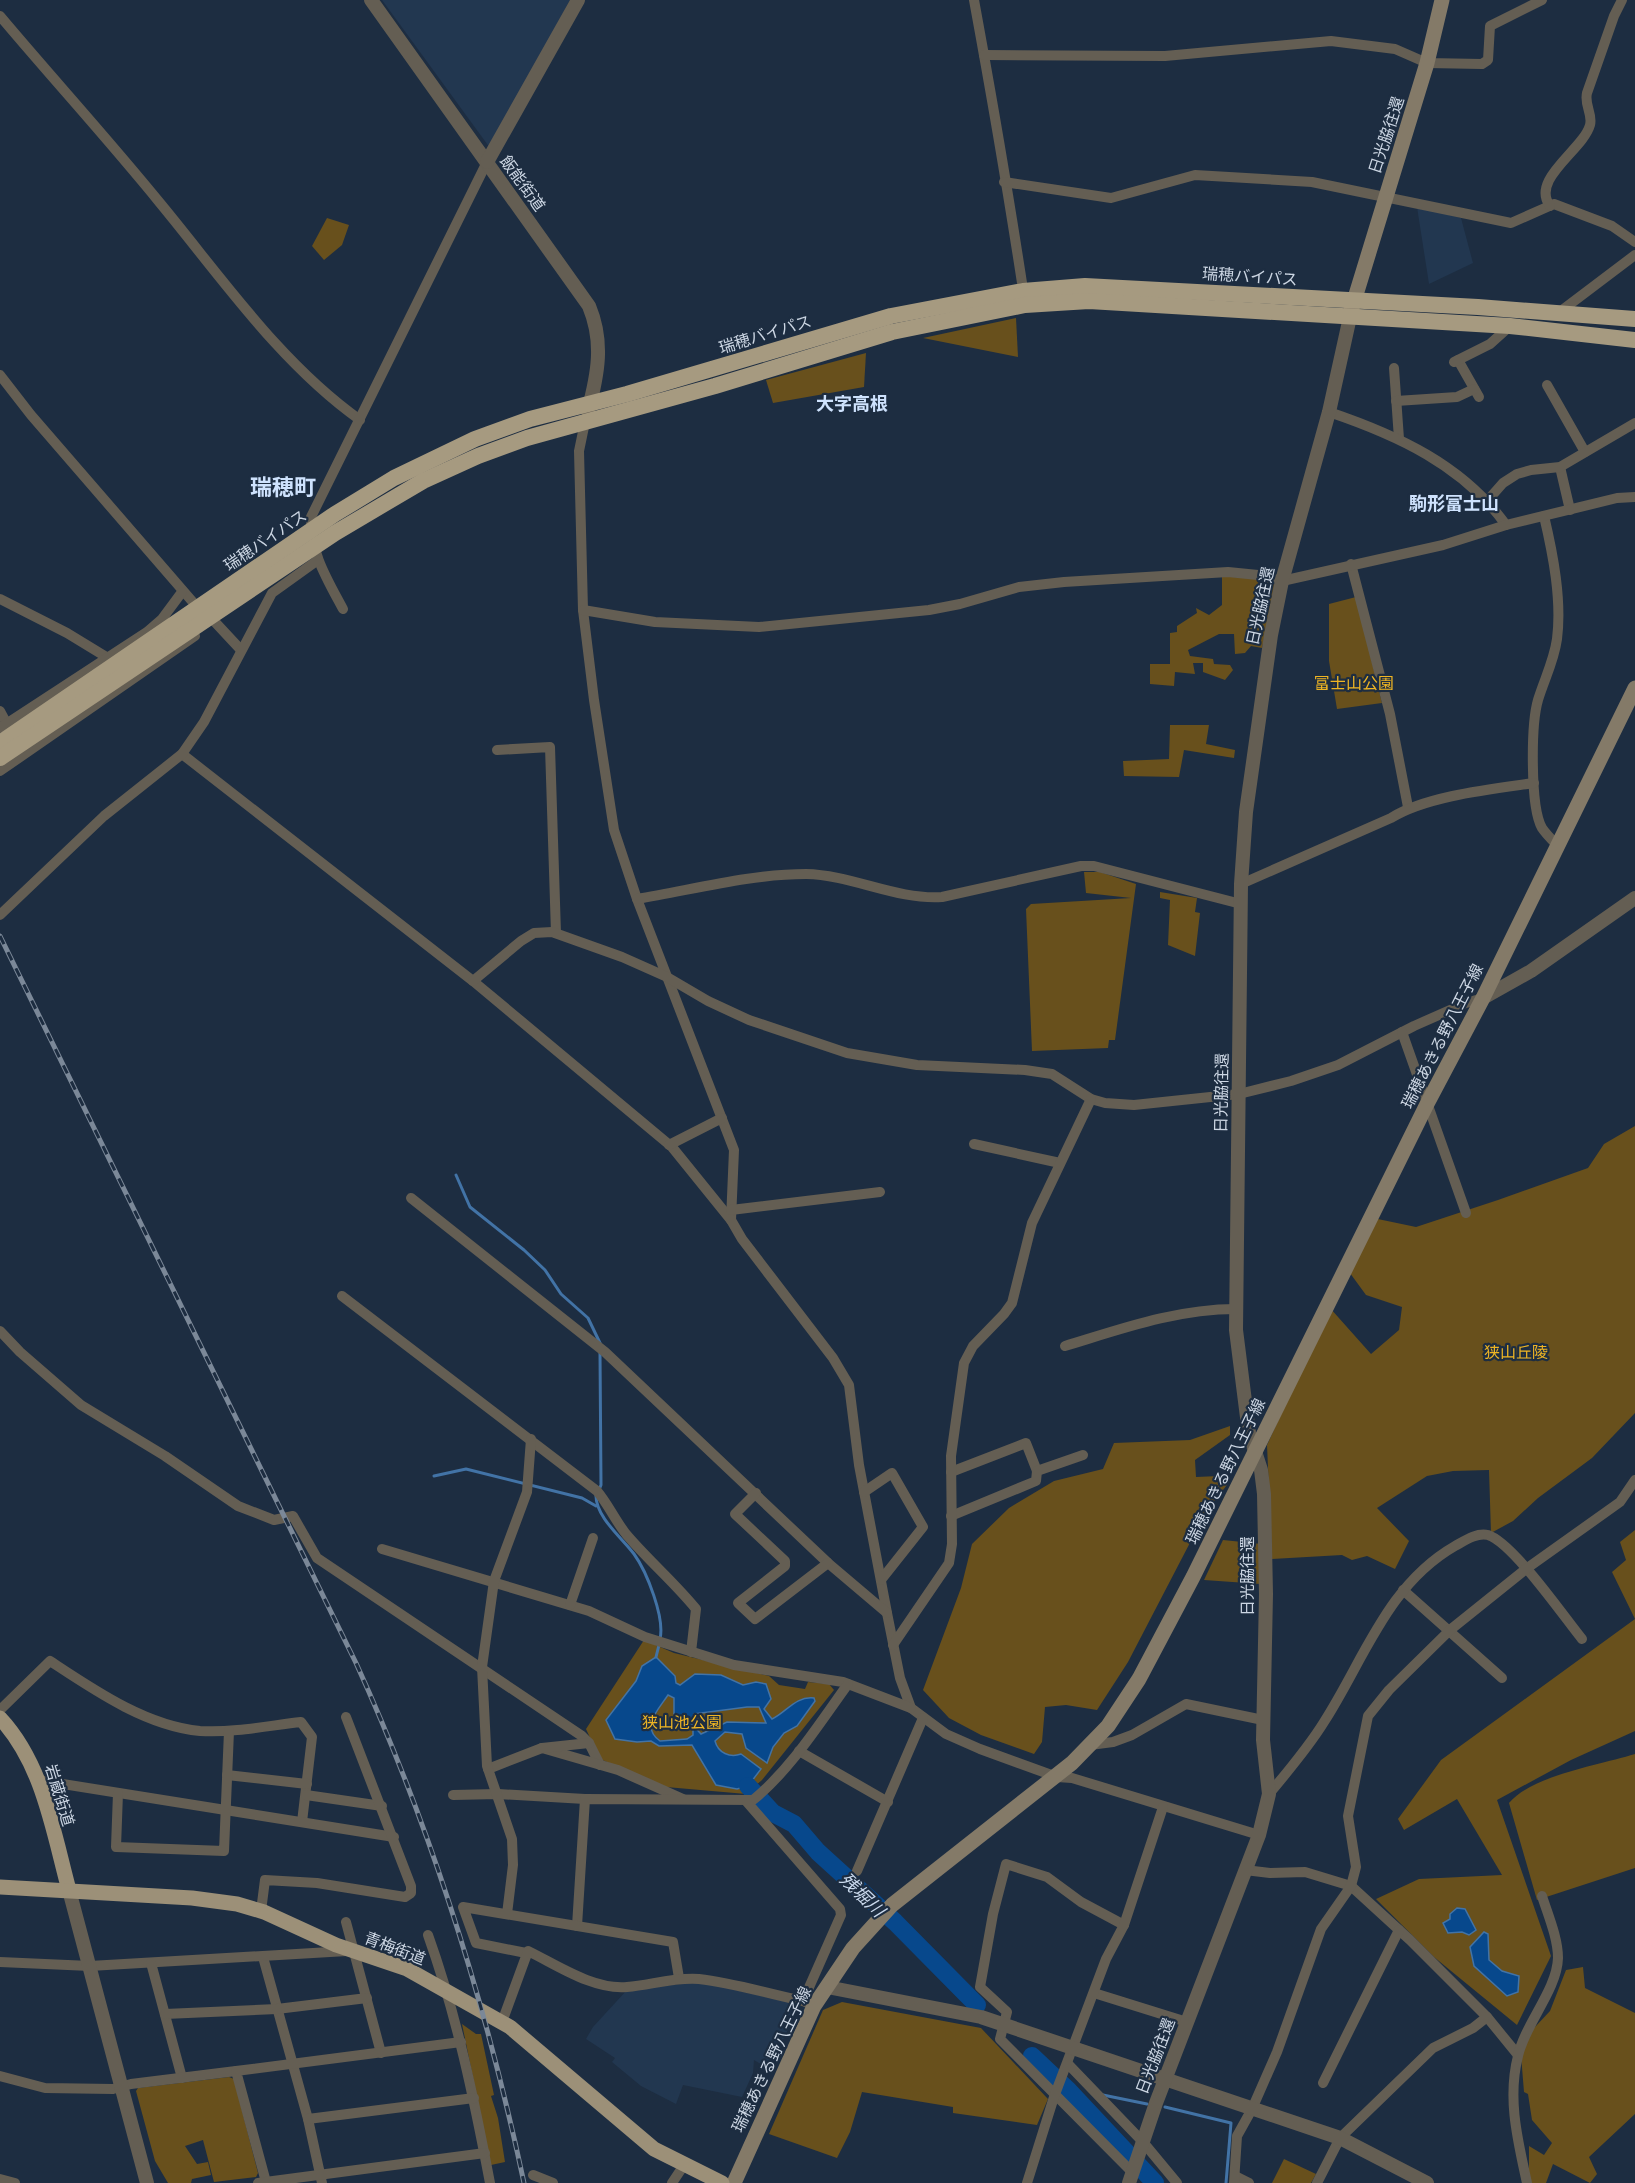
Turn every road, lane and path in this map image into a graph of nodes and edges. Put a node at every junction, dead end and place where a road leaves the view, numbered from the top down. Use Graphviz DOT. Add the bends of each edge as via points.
graph roads {
  1 [pos="371,0"];
  2 [pos="578,0"];
  3 [pos="974,0"];
  4 [pos="1442,0"];
  5 [pos="1542,0"];
  6 [pos="1622,0"];
  7 [pos="0,16"];
  8 [pos="984,55"];
  9 [pos="1427,63"];
  10 [pos="488,162"];
  11 [pos="1004,182"];
  12 [pos="1385,197"];
  13 [pos="1550,206"];
  14 [pos="1635,242"];
  15 [pos="1635,255"];
  16 [pos="1024,298"];
  17 [pos="1352,309"];
  18 [pos="1557,314"];
  19 [pos="1635,319"];
  20 [pos="1510,326"];
  21 [pos="1635,340"];
  22 [pos="1394,368"];
  23 [pos="0,375"];
  24 [pos="1547,385"];
  25 [pos="1396,401"];
  26 [pos="590,404"];
  27 [pos="1329,412"];
  28 [pos="360,420"];
  29 [pos="585,422"];
  30 [pos="1635,423"];
  31 [pos="1399,439"];
  32 [pos="1585,452"];
  33 [pos="1560,467"];
  34 [pos="1635,497"];
  35 [pos="1488,500"];
  36 [pos="1570,510"];
  37 [pos="1544,516"];
  38 [pos="1506,525"];
  39 [pos="314,546"];
  40 [pos="1351,564"];
  41 [pos="1282,581"];
  42 [pos="182,592"];
  43 [pos="2,598"];
  44 [pos="198,608"];
  45 [pos="343,609"];
  46 [pos="583,610"];
  47 [pos="218,616"];
  48 [pos="240,650"];
  49 [pos="108,658"];
  50 [pos="1635,688"];
  51 [pos="0,711"];
  52 [pos="54,714"];
  53 [pos="4,726"];
  54 [pos="0,743"];
  55 [pos="497,750"];
  56 [pos="182,754"];
  57 [pos="0,758"];
  58 [pos="0,771"];
  59 [pos="1534,783"];
  60 [pos="1408,807"];
  61 [pos="1557,845"];
  62 [pos="1241,884"];
  63 [pos="1635,898"];
  64 [pos="638,899"];
  65 [pos="1241,904"];
  66 [pos="0,915"];
  67 [pos="556,933"];
  68 [pos="667,977"];
  69 [pos="473,981"];
  70 [pos="1484,999"];
  71 [pos="1402,1032"];
  72 [pos="1239,1094"];
  73 [pos="1091,1099"];
  74 [pos="1428,1102"];
  75 [pos="722,1118"];
  76 [pos="974,1144"];
  77 [pos="669,1145"];
  78 [pos="1060,1163"];
  79 [pos="880,1192"];
  80 [pos="411,1198"];
  81 [pos="1466,1213"];
  82 [pos="731,1215"];
  83 [pos="342,1296"];
  84 [pos="1236,1309"];
  85 [pos="0,1331"];
  86 [pos="1065,1346"];
  87 [pos="531,1439"];
  88 [pos="1255,1450"];
  89 [pos="1083,1455"];
  90 [pos="1037,1471"];
  91 [pos="951,1472"];
  92 [pos="1635,1480"];
  93 [pos="864,1492"];
  94 [pos="756,1493"];
  95 [pos="951,1516"];
  96 [pos="593,1538"];
  97 [pos="382,1549"];
  98 [pos="828,1563"];
  99 [pos="1526,1569"];
  100 [pos="881,1580"];
  101 [pos="494,1581"];
  102 [pos="1403,1590"];
  103 [pos="570,1605"];
  104 [pos="887,1613"];
  105 [pos="1450,1630"];
  106 [pos="1582,1639"];
  107 [pos="893,1645"];
  108 [pos="691,1652"];
  109 [pos="482,1667"];
  110 [pos="1502,1678"];
  111 [pos="848,1684"];
  112 [pos="911,1708"];
  113 [pos="0,1710"];
  114 [pos="346,1717"];
  115 [pos="0,1718"];
  116 [pos="923,1718"];
  117 [pos="1263,1720"];
  118 [pos="229,1731"];
  119 [pos="589,1743"];
  120 [pos="1090,1745"];
  121 [pos="542,1748"];
  122 [pos="799,1751"];
  123 [pos="600,1765"];
  124 [pos="488,1769"];
  125 [pos="227,1774"];
  126 [pos="1057,1777"];
  127 [pos="38,1780"];
  128 [pos="307,1784"];
  129 [pos="118,1793"];
  130 [pos="498,1794"];
  131 [pos="1269,1794"];
  132 [pos="453,1795"];
  133 [pos="306,1796"];
  134 [pos="585,1799"];
  135 [pos="689,1801"];
  136 [pos="749,1801"];
  137 [pos="888,1802"];
  138 [pos="382,1806"];
  139 [pos="1163,1807"];
  140 [pos="226,1810"];
  141 [pos="302,1822"];
  142 [pos="1259,1835"];
  143 [pos="394,1837"];
  144 [pos="1245,1870"];
  145 [pos="857,1871"];
  146 [pos="0,1886"];
  147 [pos="1351,1886"];
  148 [pos="69,1890"];
  149 [pos="1542,1896"];
  150 [pos="261,1911"];
  151 [pos="507,1914"];
  152 [pos="346,1922"];
  153 [pos="1124,1925"];
  154 [pos="577,1926"];
  155 [pos="1399,1930"];
  156 [pos="428,1935"];
  157 [pos="354,1951"];
  158 [pos="526,1953"];
  159 [pos="263,1957"];
  160 [pos="0,1962"];
  161 [pos="151,1963"];
  162 [pos="90,1966"];
  163 [pos="679,1978"];
  164 [pos="827,1987"];
  165 [pos="448,1992"];
  166 [pos="1094,1993"];
  167 [pos="367,1998"];
  168 [pos="808,2004"];
  169 [pos="277,2009"];
  170 [pos="165,2014"];
  171 [pos="1487,2017"];
  172 [pos="502,2022"];
  173 [pos="1187,2022"];
  174 [pos="1005,2025"];
  175 [pos="461,2042"];
  176 [pos="1074,2049"];
  177 [pos="381,2053"];
  178 [pos="1518,2055"];
  179 [pos="292,2064"];
  180 [pos="1067,2067"];
  181 [pos="236,2070"];
  182 [pos="0,2076"];
  183 [pos="182,2078"];
  184 [pos="1165,2080"];
  185 [pos="1323,2083"];
  186 [pos="121,2087"];
  187 [pos="1057,2091"];
  188 [pos="474,2098"];
  189 [pos="1252,2109"];
  190 [pos="308,2119"];
  191 [pos="1340,2138"];
  192 [pos="1142,2145"];
  193 [pos="485,2153"];
  194 [pos="684,2165"];
  195 [pos="532,2175"];
  196 [pos="1132,2175"];
  197 [pos="0,2179"];
  198 [pos="322,2179"];
  199 [pos="1235,2179"];
  200 [pos="262,2182"];
  201 [pos="15,2183"];
  202 [pos="147,2183"];
  203 [pos="490,2183"];
  204 [pos="553,2183"];
  205 [pos="672,2183"];
  206 [pos="722,2183"];
  207 [pos="734,2183"];
  208 [pos="1027,2183"];
  209 [pos="1177,2183"];
  210 [pos="1249,2183"];
  211 [pos="1317,2183"];
  212 [pos="1427,2183"];
  213 [pos="1527,2183"];
  1 -- 10 [label="street, 飯能街道"];
  2 -- 10 [label="street"];
  3 -- 8 [label="street"];
  4 -- 9 [label="main road, 日光脇往還"];
  5 -- 9 [label="street" via="1490,26 1488,60 1482,64"];
  6 -- 13 [label="street" via="1585,100 1591,116 1589,128 1545,187 1545,199"];
  7 -- 28 [label="street" via="123,157 258,324 331,399"];
  8 -- 9 [label="street" via="1165,56 1331,41 1395,49"];
  8 -- 11 [label="street"];
  9 -- 12 [label="main road, 日光脇往還"];
  10 -- 26 [label="street, 飯能街道" via="589,306 599,342"];
  10 -- 28 [label="street"];
  11 -- 12 [label="street" via="1111,198 1195,175 1312,182"];
  11 -- 16 [label="street"];
  12 -- 13 [label="street" via="1511,223"];
  12 -- 17 [label="main road, 日光脇往還"];
  13 -- 14 [label="street" via="1554,204 1612,226"];
  15 -- 18 [label="street"];
  16 -- 17 [label="highway, 瑞穂バイパス" via="1121,286"];
  16 -- 26 [label="highway, 瑞穂バイパス" via="891,316"];
  16 -- 29 [label="highway, 瑞穂バイパス" via="892,332"];
  17 -- 18 [label="highway, 瑞穂バイパス"];
  17 -- 20 [label="highway, 瑞穂バイパス"];
  17 -- 27 [label="street, 日光脇往還"];
  18 -- 19 [label="highway, 瑞穂バイパス"];
  20 -- 21 [label="highway, 瑞穂バイパス"];
  20 -- 25 [label="street" via="1490,344 1456,361 1476,393"];
  22 -- 25 [label="street"];
  23 -- 42 [label="street"];
  24 -- 32 [label="street"];
  25 -- 31 [label="street"];
  26 -- 29 [label="street, 飯能街道"];
  26 -- 39 [label="highway, 瑞穂バイパス" via="521,422 394,478"];
  27 -- 31 [label="street"];
  27 -- 41 [label="street, 日光脇往還"];
  28 -- 39 [label="street" via="311,517"];
  29 -- 39 [label="highway, 瑞穂バイパス" via="511,444 441,472"];
  29 -- 46 [label="street" via="579,451"];
  30 -- 32 [label="street"];
  31 -- 35 [label="street" via="1455,472"];
  32 -- 33 [label="street"];
  33 -- 35 [label="street" via="1517,474"];
  33 -- 36 [label="street"];
  34 -- 36 [label="street"];
  35 -- 38 [label="street"];
  36 -- 37 [label="street"];
  37 -- 38 [label="street"];
  37 -- 59 [label="street" via="1553,567 1557,637 1534,724"];
  38 -- 40 [label="street" via="1443,545"];
  39 -- 44 [label="highway, 瑞穂バイパス"];
  39 -- 45 [label="street"];
  39 -- 47 [label="highway, 瑞穂バイパス"];
  39 -- 48 [label="street" via="272,593"];
  40 -- 41 [label="street"];
  40 -- 60 [label="street" via="1390,714"];
  41 -- 46 [label="street" via="1227,572 1064,582 1019,587 920,611 759,627 655,622"];
  41 -- 62 [label="street, 日光脇往還" via="1257,727"];
  42 -- 44 [label="street"];
  42 -- 49 [label="street" via="162,619"];
  43 -- 49 [label="street"];
  44 -- 52 [label="highway, 瑞穂バイパス"];
  46 -- 64 [label="street" via="614,830"];
  47 -- 48 [label="street"];
  47 -- 52 [label="highway, 瑞穂バイパス"];
  47 -- 58 [label="street" via="143,675"];
  48 -- 56 [label="street" via="204,722"];
  49 -- 53 [label="street"];
  50 -- 61 [label="main road, 瑞穂あきる野八王子線"];
  51 -- 53 [label="street"];
  52 -- 54 [label="highway, 瑞穂バイパス"];
  52 -- 57 [label="highway, 瑞穂バイパス"];
  55 -- 67 [label="street" via="550,747"];
  56 -- 66 [label="street" via="104,816"];
  56 -- 69 [label="street"];
  59 -- 60 [label="street"];
  59 -- 61 [label="street" via="1539,820"];
  60 -- 62 [label="street"];
  61 -- 70 [label="main road, 瑞穂あきる野八王子線"];
  62 -- 65 [label="street, 日光脇往還"];
  63 -- 70 [label="street"];
  64 -- 65 [label="street" via="807,874 848,879 925,898 942,897 1082,866"];
  64 -- 68 [label="street"];
  65 -- 72 [label="street, 日光脇往還"];
  67 -- 68 [label="street"];
  67 -- 69 [label="street" via="543,931 521,940"];
  68 -- 73 [label="street" via="749,1020 847,1053 917,1065 1052,1074"];
  68 -- 75 [label="street"];
  69 -- 77 [label="street"];
  70 -- 71 [label="street" via="1466,1003"];
  70 -- 74 [label="main road, 瑞穂あきる野八王子線"];
  71 -- 72 [label="street" via="1317,1073"];
  71 -- 74 [label="street"];
  72 -- 73 [label="street" via="1134,1105"];
  72 -- 84 [label="street, 日光脇往還"];
  73 -- 78 [label="street"];
  74 -- 81 [label="street"];
  74 -- 88 [label="main road, 瑞穂あきる野八王子線"];
  75 -- 77 [label="street"];
  75 -- 82 [label="street" via="734,1150"];
  76 -- 78 [label="street"];
  77 -- 82 [label="street"];
  78 -- 91 [label="street" via="1032,1223 1012,1303 967,1354"];
  79 -- 82 [label="street"];
  80 -- 94 [label="street" via="601,1349"];
  82 -- 93 [label="street" via="742,1239 849,1385"];
  83 -- 87 [label="street"];
  84 -- 86 [label="street" via="1187,1312"];
  84 -- 88 [label="street, 日光脇往還" via="1239,1374"];
  85 -- 109 [label="street" via="81,1405 238,1506 274,1520 293,1516 317,1558"];
  87 -- 101 [label="street" via="527,1485"];
  87 -- 108 [label="street" via="598,1492 625,1533 696,1609"];
  88 -- 117 [label="street, 日光脇往還" via="1264,1494 1266,1541"];
  88 -- 120 [label="main road, 瑞穂あきる野八王子線" via="1155,1652 1122,1705"];
  89 -- 90 [label="street"];
  90 -- 91 [label="street" via="1026,1443"];
  90 -- 95 [label="street" via="1036,1481"];
  91 -- 95 [label="street"];
  92 -- 99 [label="street" via="1620,1502"];
  93 -- 100 [label="street"];
  93 -- 100 [label="street" via="892,1473 923,1527"];
  94 -- 98 [label="street"];
  94 -- 98 [label="street" via="735,1514 785,1561 785,1566 738,1603 755,1619"];
  95 -- 107 [label="street" via="949,1563"];
  96 -- 103 [label="street"];
  97 -- 101 [label="street"];
  98 -- 104 [label="street"];
  99 -- 102 [label="street" via="1485,1534 1450,1549"];
  99 -- 105 [label="street"];
  99 -- 106 [label="street"];
  100 -- 104 [label="street"];
  101 -- 103 [label="street"];
  101 -- 109 [label="street"];
  102 -- 105 [label="street"];
  102 -- 131 [label="street" via="1380,1621 1325,1721"];
  103 -- 108 [label="street"];
  104 -- 107 [label="street"];
  105 -- 110 [label="street"];
  105 -- 147 [label="street" via="1368,1716 1349,1800 1348,1816 1357,1860"];
  107 -- 112 [label="street"];
  108 -- 111 [label="street" via="748,1669"];
  109 -- 119 [label="street"];
  109 -- 124 [label="street"];
  111 -- 112 [label="street"];
  111 -- 122 [label="street"];
  112 -- 116 [label="street"];
  113 -- 118 [label="street" via="50,1661 155,1721 198,1731"];
  114 -- 138 [label="street"];
  115 -- 127 [label="main road, 岩蔵街道" via="25,1752"];
  116 -- 126 [label="street" via="946,1734 980,1749"];
  116 -- 137 [label="street"];
  117 -- 120 [label="street" via="1186,1704 1132,1736"];
  117 -- 131 [label="street, 日光脇往還"];
  118 -- 125 [label="street"];
  118 -- 128 [label="street" via="301,1722 312,1737"];
  119 -- 121 [label="street"];
  119 -- 123 [label="street"];
  120 -- 126 [label="main road, 瑞穂あきる野八王子線"];
  121 -- 123 [label="street"];
  121 -- 124 [label="street"];
  122 -- 136 [label="street" via="767,1788"];
  122 -- 137 [label="street"];
  123 -- 135 [label="street"];
  124 -- 130 [label="street"];
  125 -- 128 [label="street"];
  125 -- 140 [label="street"];
  126 -- 139 [label="street" via="1072,1778"];
  126 -- 164 [label="main road, 瑞穂あきる野八王子線" via="892,1905"];
  127 -- 129 [label="street"];
  127 -- 148 [label="main road, 岩蔵街道"];
  128 -- 133 [label="street"];
  129 -- 140 [label="street"];
  129 -- 140 [label="street" via="116,1847 224,1851"];
  130 -- 132 [label="street"];
  130 -- 134 [label="street"];
  130 -- 151 [label="street" via="512,1839"];
  131 -- 142 [label="street, 日光脇往還"];
  133 -- 138 [label="street"];
  133 -- 141 [label="street"];
  134 -- 135 [label="street"];
  134 -- 154 [label="street"];
  135 -- 136 [label="street"];
  136 -- 168 [label="street" via="842,1915"];
  137 -- 145 [label="street"];
  138 -- 143 [label="street"];
  139 -- 142 [label="street"];
  139 -- 153 [label="street"];
  140 -- 141 [label="street"];
  141 -- 143 [label="street"];
  142 -- 144 [label="street, 日光脇往還"];
  143 -- 150 [label="street" via="411,1886 409,1896 265,1880"];
  144 -- 147 [label="street" via="1305,1872"];
  144 -- 173 [label="street, 日光脇往還"];
  146 -- 148 [label="main road, 青梅街道"];
  147 -- 155 [label="street"];
  147 -- 189 [label="street" via="1321,1929"];
  148 -- 150 [label="main road, 青梅街道" via="202,1899"];
  148 -- 162 [label="street"];
  149 -- 178 [label="street" via="1558,1960"];
  150 -- 157 [label="main road, 青梅街道"];
  151 -- 154 [label="street"];
  151 -- 158 [label="street" via="463,1907 476,1943"];
  152 -- 157 [label="street"];
  153 -- 166 [label="street"];
  153 -- 174 [label="street" via="1047,1877 1006,1864 981,1987 1007,2012"];
  154 -- 163 [label="street" via="673,1942"];
  155 -- 171 [label="street"];
  155 -- 185 [label="street"];
  156 -- 165 [label="street"];
  157 -- 159 [label="street"];
  157 -- 165 [label="main road, 青梅街道" via="413,1972"];
  157 -- 167 [label="street"];
  158 -- 163 [label="street" via="611,1987"];
  158 -- 172 [label="street"];
  159 -- 161 [label="street"];
  159 -- 169 [label="street"];
  160 -- 162 [label="street"];
  161 -- 162 [label="street"];
  161 -- 170 [label="street"];
  162 -- 186 [label="street"];
  163 -- 168 [label="street" via="701,1979"];
  164 -- 168 [label="main road, 瑞穂あきる野八王子線"];
  164 -- 174 [label="street" via="959,2012"];
  165 -- 172 [label="main road, 青梅街道"];
  165 -- 175 [label="street"];
  166 -- 173 [label="street"];
  166 -- 176 [label="street"];
  167 -- 169 [label="street"];
  167 -- 177 [label="street"];
  168 -- 207 [label="main road, 瑞穂あきる野八王子線"];
  169 -- 170 [label="street"];
  169 -- 179 [label="street"];
  170 -- 183 [label="street"];
  171 -- 178 [label="street"];
  171 -- 191 [label="street" via="1433,2048"];
  172 -- 194 [label="main road, 青梅街道" via="642,2140"];
  173 -- 184 [label="street, 日光脇往還"];
  174 -- 176 [label="street"];
  174 -- 187 [label="street" via="1000,2039"];
  175 -- 177 [label="street"];
  175 -- 188 [label="street"];
  176 -- 180 [label="street"];
  176 -- 184 [label="street"];
  177 -- 179 [label="street"];
  178 -- 213 [label="street" via="1513,2103"];
  179 -- 181 [label="street"];
  179 -- 190 [label="street"];
  180 -- 187 [label="street"];
  180 -- 192 [label="street"];
  181 -- 183 [label="street"];
  181 -- 200 [label="street"];
  182 -- 186 [label="street" via="55,2089"];
  183 -- 186 [label="street"];
  184 -- 189 [label="street"];
  184 -- 192 [label="street, 日光脇往還"];
  186 -- 202 [label="street"];
  187 -- 196 [label="street"];
  187 -- 208 [label="street"];
  188 -- 190 [label="street"];
  188 -- 193 [label="street"];
  189 -- 191 [label="street"];
  189 -- 199 [label="street" via="1237,2136"];
  190 -- 198 [label="street"];
  191 -- 211 [label="street"];
  191 -- 212 [label="street"];
  192 -- 196 [label="street, 日光脇往還"];
  192 -- 209 [label="street"];
  193 -- 198 [label="street"];
  193 -- 203 [label="street"];
  194 -- 205 [label="street"];
  194 -- 206 [label="main road, 青梅街道"];
  195 -- 204 [label="street"];
  197 -- 201 [label="street"];
  198 -- 200 [label="street"];
  199 -- 210 [label="street"];
}
